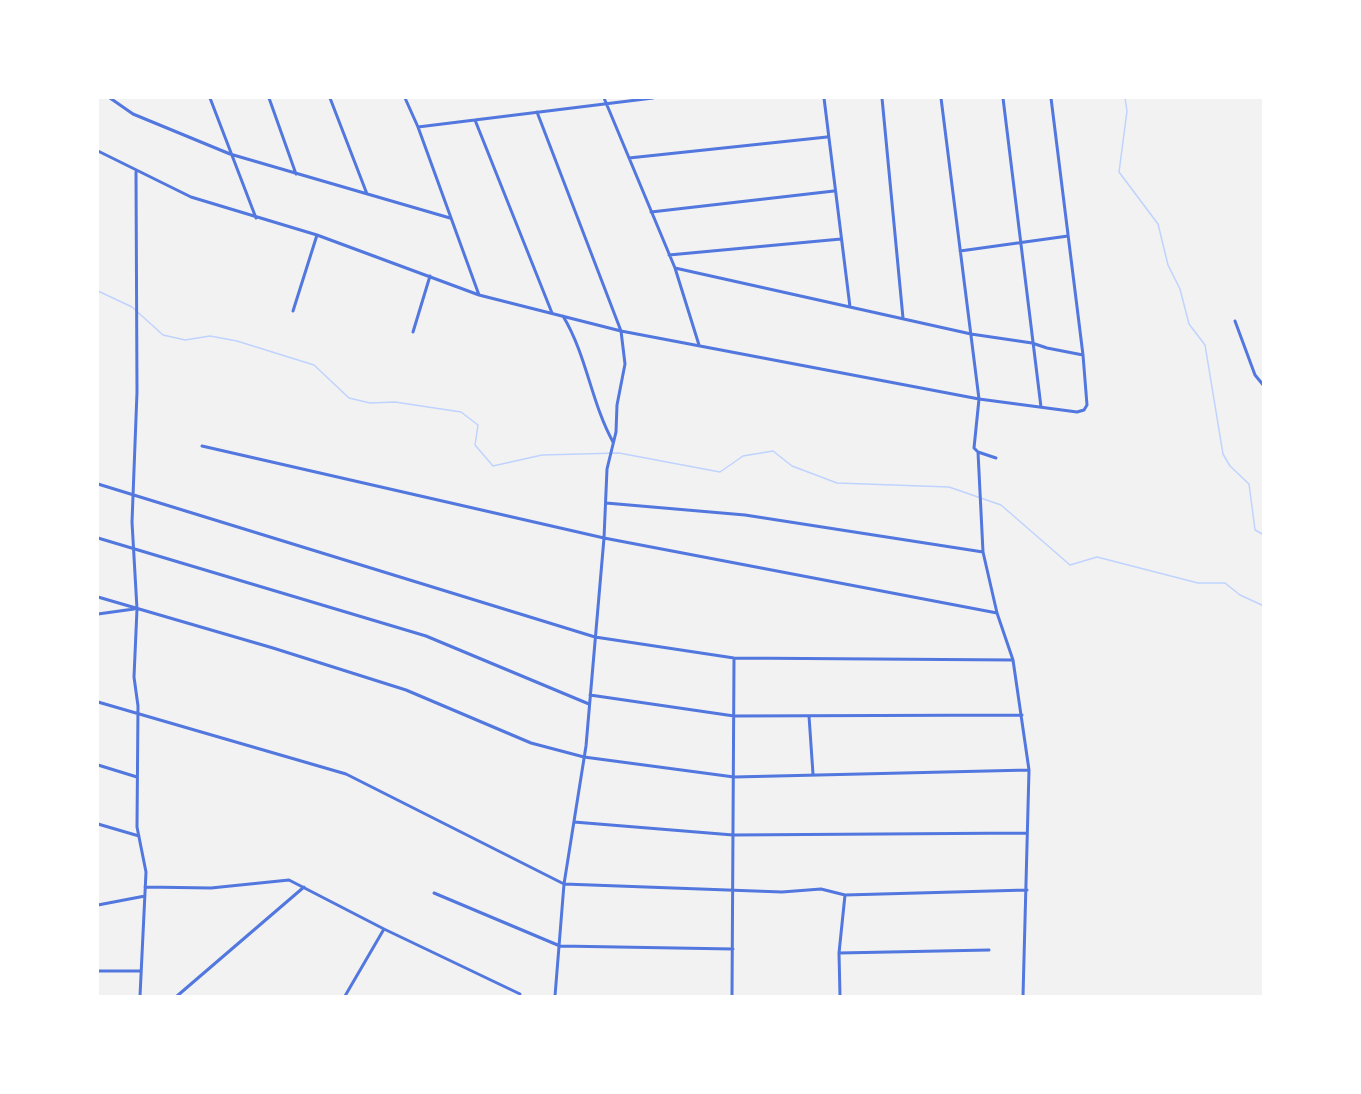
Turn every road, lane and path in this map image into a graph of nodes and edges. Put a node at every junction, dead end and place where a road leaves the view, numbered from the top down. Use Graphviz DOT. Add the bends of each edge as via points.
graph roads {
  1 [pos="110,98"];
  2 [pos="210,98"];
  3 [pos="269,98"];
  4 [pos="330,98"];
  5 [pos="405,98"];
  6 [pos="604,98"];
  7 [pos="653,98"];
  8 [pos="824,98"];
  9 [pos="882,98"];
  10 [pos="940,98"];
  11 [pos="1003,98"];
  12 [pos="1051,98"];
  13 [pos="606,103"];
  14 [pos="537,112"];
  15 [pos="475,120"];
  16 [pos="418,127"];
  17 [pos="828,137"];
  18 [pos="98,151"];
  19 [pos="230,154"];
  20 [pos="629,158"];
  21 [pos="136,172"];
  22 [pos="296,174"];
  23 [pos="835,190"];
  24 [pos="368,194"];
  25 [pos="651,212"];
  26 [pos="256,218"];
  27 [pos="450,218"];
  28 [pos="317,235"];
  29 [pos="1068,236"];
  30 [pos="841,239"];
  31 [pos="1019,244"];
  32 [pos="960,251"];
  33 [pos="669,255"];
  34 [pos="675,268"];
  35 [pos="430,276"];
  36 [pos="480,295"];
  37 [pos="850,306"];
  38 [pos="293,311"];
  39 [pos="552,313"];
  40 [pos="563,316"];
  41 [pos="903,318"];
  42 [pos="1236,321"];
  43 [pos="621,331"];
  44 [pos="413,332"];
  45 [pos="970,334"];
  46 [pos="1032,343"];
  47 [pos="699,345"];
  48 [pos="1083,354"];
  49 [pos="1263,387"];
  50 [pos="979,399"];
  51 [pos="1041,407"];
  52 [pos="613,442"];
  53 [pos="202,446"];
  54 [pos="978,452"];
  55 [pos="996,458"];
  56 [pos="98,484"];
  57 [pos="133,495"];
  58 [pos="606,503"];
  59 [pos="98,538"];
  60 [pos="604,538"];
  61 [pos="135,551"];
  62 [pos="983,552"];
  63 [pos="98,597"];
  64 [pos="137,609"];
  65 [pos="997,613"];
  66 [pos="98,614"];
  67 [pos="595,637"];
  68 [pos="734,658"];
  69 [pos="1013,660"];
  70 [pos="590,695"];
  71 [pos="98,702"];
  72 [pos="589,704"];
  73 [pos="138,714"];
  74 [pos="734,716"];
  75 [pos="810,716"];
  76 [pos="1022,716"];
  77 [pos="584,758"];
  78 [pos="98,765"];
  79 [pos="1029,770"];
  80 [pos="813,775"];
  81 [pos="137,777"];
  82 [pos="734,777"];
  83 [pos="574,822"];
  84 [pos="98,824"];
  85 [pos="1026,833"];
  86 [pos="733,834"];
  87 [pos="139,837"];
  88 [pos="564,885"];
  89 [pos="145,887"];
  90 [pos="304,887"];
  91 [pos="733,890"];
  92 [pos="1027,890"];
  93 [pos="435,893"];
  94 [pos="845,895"];
  95 [pos="145,896"];
  96 [pos="98,905"];
  97 [pos="384,929"];
  98 [pos="560,946"];
  99 [pos="733,949"];
  100 [pos="989,950"];
  101 [pos="839,953"];
  102 [pos="98,971"];
  103 [pos="141,971"];
  104 [pos="520,994"];
  105 [pos="140,996"];
  106 [pos="177,996"];
  107 [pos="345,996"];
  108 [pos="555,996"];
  109 [pos="732,996"];
  110 [pos="840,996"];
  111 [pos="1023,996"];
  1 -- 19 [label="street" via="133,114"];
  2 -- 19 [label="street"];
  3 -- 22 [label="street"];
  4 -- 24 [label="street"];
  5 -- 16 [label="street"];
  6 -- 13 [label="street"];
  7 -- 13 [label="street"];
  8 -- 17 [label="street"];
  9 -- 41 [label="street"];
  10 -- 32 [label="street"];
  11 -- 31 [label="street"];
  12 -- 29 [label="street"];
  13 -- 14 [label="street"];
  13 -- 20 [label="street"];
  14 -- 15 [label="street"];
  14 -- 43 [label="street"];
  15 -- 16 [label="street"];
  15 -- 39 [label="street"];
  16 -- 27 [label="street"];
  17 -- 20 [label="street"];
  17 -- 23 [label="street"];
  18 -- 21 [label="street"];
  19 -- 22 [label="street"];
  19 -- 26 [label="street"];
  20 -- 25 [label="street"];
  21 -- 26 [label="street" via="191,197"];
  21 -- 57 [label="street" via="137,392"];
  22 -- 24 [label="street"];
  23 -- 25 [label="street"];
  23 -- 30 [label="street"];
  24 -- 27 [label="street"];
  25 -- 33 [label="street"];
  26 -- 28 [label="street"];
  27 -- 36 [label="street"];
  28 -- 35 [label="street"];
  28 -- 38 [label="street"];
  29 -- 31 [label="street"];
  29 -- 48 [label="street"];
  30 -- 33 [label="street"];
  30 -- 37 [label="street"];
  31 -- 32 [label="street"];
  31 -- 46 [label="street"];
  32 -- 45 [label="street"];
  33 -- 34 [label="street"];
  34 -- 37 [label="street" via="794,297"];
  34 -- 47 [label="street"];
  35 -- 36 [label="street"];
  35 -- 44 [label="street"];
  36 -- 39 [label="street"];
  37 -- 41 [label="street"];
  39 -- 40 [label="street"];
  40 -- 43 [label="street"];
  40 -- 52 [label="street" via="577,342 600,418"];
  41 -- 45 [label="street"];
  42 -- 49 [label="street"];
  43 -- 47 [label="street"];
  43 -- 52 [label="street" via="625,364"];
  45 -- 46 [label="street"];
  45 -- 50 [label="street"];
  46 -- 48 [label="street"];
  46 -- 51 [label="street"];
  47 -- 50 [label="street"];
  48 -- 51 [label="street" via="1087,405 1084,411"];
  50 -- 51 [label="street"];
  50 -- 54 [label="street" via="974,440"];
  52 -- 58 [label="street"];
  53 -- 60 [label="street"];
  54 -- 55 [label="street"];
  54 -- 62 [label="street"];
  56 -- 57 [label="street"];
  57 -- 61 [label="street"];
  57 -- 67 [label="street"];
  58 -- 60 [label="street"];
  58 -- 62 [label="street" via="744,515"];
  59 -- 61 [label="street"];
  60 -- 65 [label="street"];
  60 -- 67 [label="street"];
  61 -- 64 [label="street"];
  61 -- 72 [label="street" via="426,636"];
  62 -- 65 [label="street"];
  63 -- 64 [label="street"];
  64 -- 66 [label="street"];
  64 -- 73 [label="street" via="134,677"];
  64 -- 77 [label="street" via="406,690 531,743"];
  65 -- 69 [label="street"];
  67 -- 68 [label="street"];
  67 -- 70 [label="street"];
  68 -- 69 [label="street"];
  68 -- 74 [label="street"];
  69 -- 76 [label="street"];
  70 -- 72 [label="street"];
  70 -- 74 [label="street"];
  71 -- 73 [label="street"];
  72 -- 77 [label="street"];
  73 -- 81 [label="street"];
  73 -- 88 [label="street" via="346,774"];
  74 -- 75 [label="street"];
  74 -- 82 [label="street"];
  75 -- 76 [label="street"];
  75 -- 80 [label="street"];
  76 -- 79 [label="street"];
  77 -- 82 [label="street"];
  77 -- 83 [label="street"];
  78 -- 81 [label="street"];
  79 -- 80 [label="street"];
  79 -- 85 [label="street"];
  80 -- 82 [label="street"];
  81 -- 87 [label="street"];
  82 -- 86 [label="street"];
  83 -- 86 [label="street"];
  83 -- 88 [label="street"];
  84 -- 87 [label="street"];
  85 -- 86 [label="street"];
  85 -- 92 [label="street"];
  86 -- 91 [label="street"];
  87 -- 89 [label="street"];
  88 -- 91 [label="street"];
  88 -- 98 [label="street"];
  89 -- 90 [label="street" via="211,888 289,880"];
  89 -- 95 [label="street"];
  90 -- 97 [label="street"];
  90 -- 106 [label="street"];
  91 -- 94 [label="street" via="821,890"];
  91 -- 99 [label="street"];
  92 -- 94 [label="street"];
  92 -- 111 [label="street"];
  93 -- 98 [label="street"];
  94 -- 101 [label="street"];
  95 -- 96 [label="street"];
  95 -- 103 [label="street"];
  97 -- 104 [label="street"];
  97 -- 107 [label="street"];
  98 -- 99 [label="street"];
  98 -- 108 [label="street"];
  99 -- 109 [label="street"];
  100 -- 101 [label="street"];
  101 -- 110 [label="street"];
  102 -- 103 [label="street"];
  103 -- 105 [label="street"];
}
